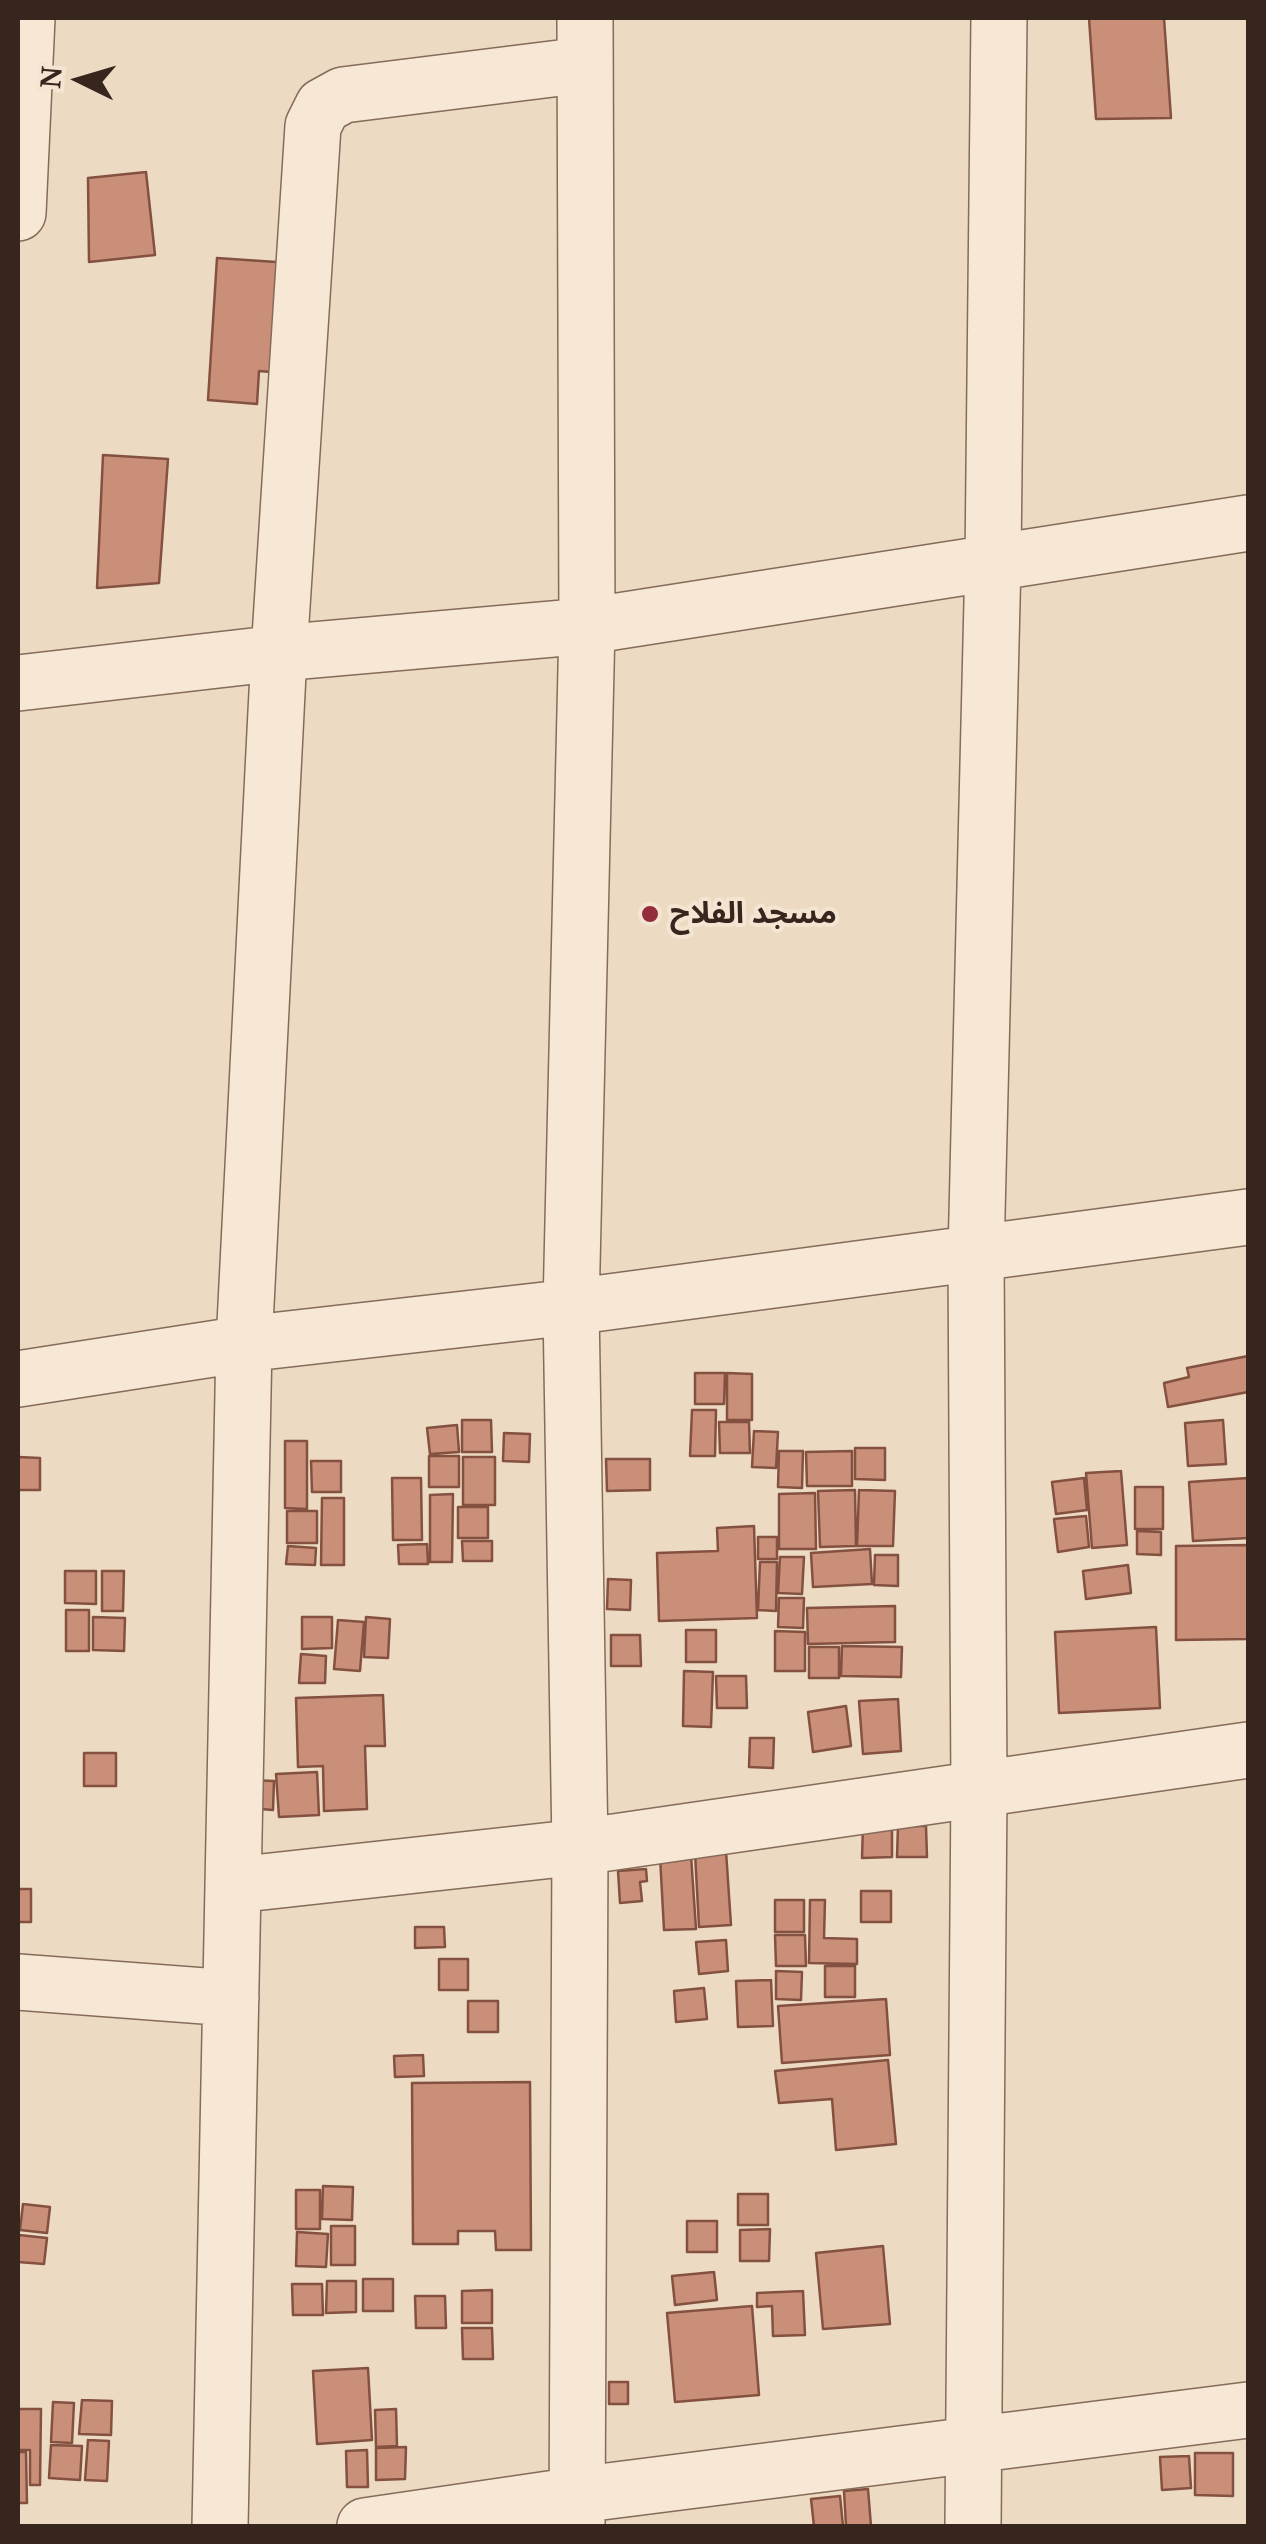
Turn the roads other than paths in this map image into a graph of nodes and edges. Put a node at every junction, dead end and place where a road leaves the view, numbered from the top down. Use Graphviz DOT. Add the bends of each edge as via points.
graph roads {
  1 [pos="27,18"];
  2 [pos="999,18"];
  3 [pos="585,41"];
  4 [pos="18,213"];
  5 [pos="1248,523"];
  6 [pos="994,560"];
  7 [pos="587,626"];
  8 [pos="279,653"];
  9 [pos="18,683"];
  10 [pos="1248,1217"];
  11 [pos="976,1255"];
  12 [pos="571,1307"];
  13 [pos="244,1344"];
  14 [pos="18,1379"];
  15 [pos="1248,1750"];
  16 [pos="978,1790"];
  17 [pos="580,1846"];
  18 [pos="235,1885"];
  19 [pos="18,1982"];
  20 [pos="232,1998"];
  21 [pos="1248,2410"];
  22 [pos="971,2444"];
  23 [pos="577,2511"];
  24 [pos="220,2526"];
  25 [pos="365,2526"];
  26 [pos="973,2526"];
  1 -- 4 [label="street"];
  2 -- 6 [label="street"];
  3 -- 7 [label="street"];
  3 -- 8 [label="street" via="343,94 322,106 313,126"];
  5 -- 6 [label="street"];
  6 -- 7 [label="street"];
  6 -- 11 [label="street"];
  7 -- 8 [label="street"];
  7 -- 12 [label="street"];
  8 -- 9 [label="street"];
  8 -- 13 [label="street"];
  10 -- 11 [label="street"];
  11 -- 12 [label="street"];
  11 -- 16 [label="street"];
  12 -- 13 [label="street"];
  12 -- 17 [label="street"];
  13 -- 14 [label="street"];
  13 -- 18 [label="street"];
  15 -- 16 [label="street"];
  16 -- 17 [label="street"];
  16 -- 22 [label="street"];
  17 -- 18 [label="street"];
  17 -- 23 [label="street"];
  18 -- 20 [label="street"];
  19 -- 20 [label="street"];
  20 -- 24 [label="street"];
  21 -- 22 [label="street"];
  22 -- 23 [label="street"];
  22 -- 26 [label="street"];
  23 -- 25 [label="street"];
}
